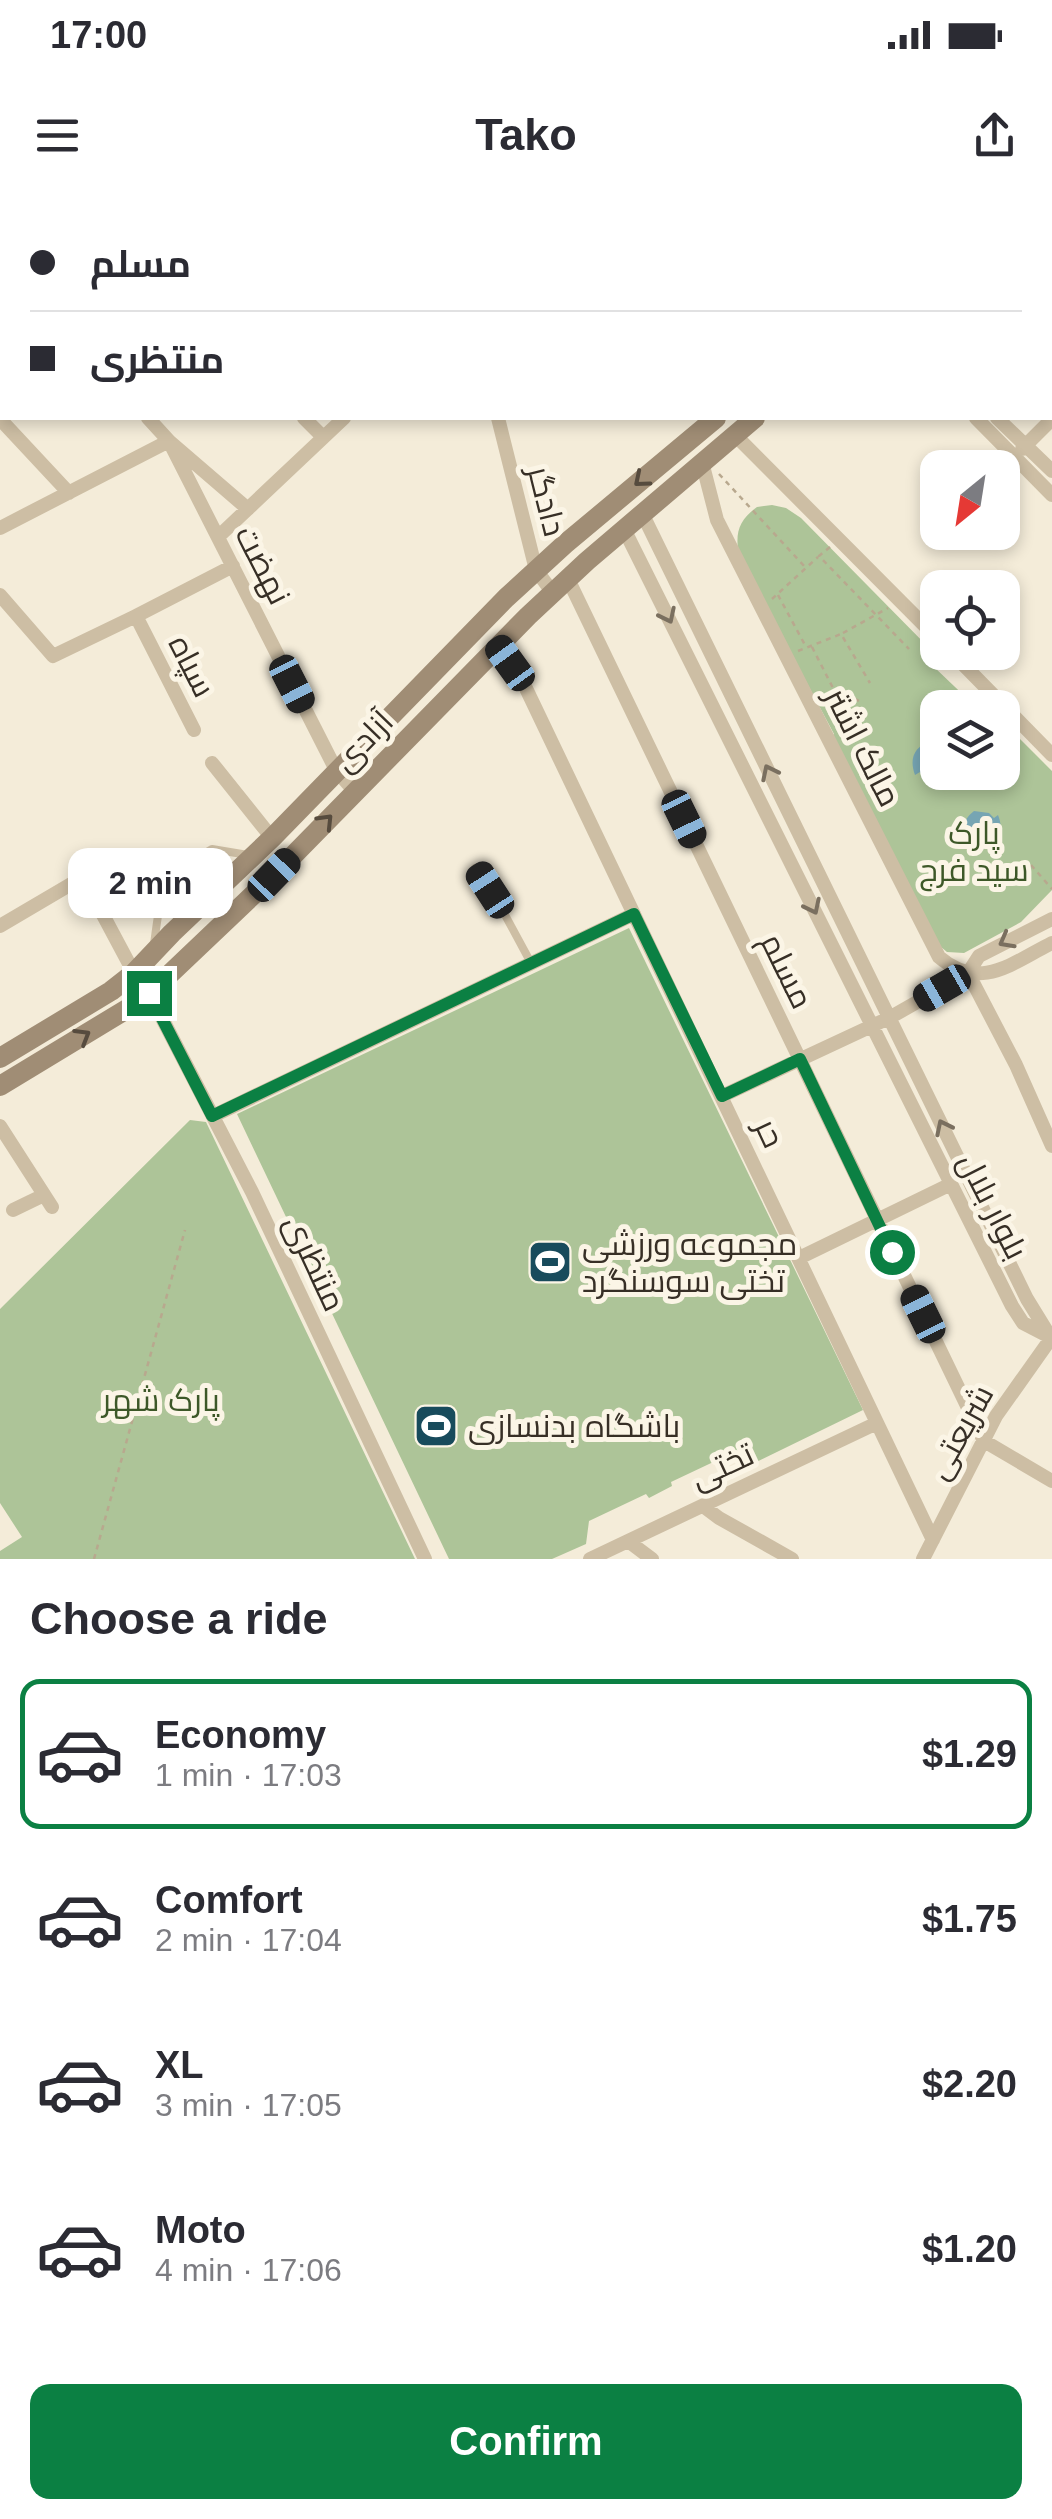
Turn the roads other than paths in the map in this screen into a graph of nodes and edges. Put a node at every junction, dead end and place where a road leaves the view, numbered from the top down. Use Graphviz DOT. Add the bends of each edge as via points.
graph roads {
  1 [pos="0,420"];
  2 [pos="150,420"];
  3 [pos="306,420"];
  4 [pos="342,420"];
  5 [pos="498,420"];
  6 [pos="714,420"];
  7 [pos="753,420"];
  8 [pos="978,420"];
  9 [pos="999,420"];
  10 [pos="1050,420"];
  11 [pos="734,435"];
  12 [pos="323,438"];
  13 [pos="169,440"];
  14 [pos="1026,445"];
  15 [pos="1008,450"];
  16 [pos="1020,450"];
  17 [pos="704,461"];
  18 [pos="1020,462"];
  19 [pos="1052,471"];
  20 [pos="69,493"];
  21 [pos="1052,495"];
  22 [pos="248,508"];
  23 [pos="642,513"];
  24 [pos="0,528"];
  25 [pos="624,529"];
  26 [pos="218,537"];
  27 [pos="233,566"];
  28 [pos="536,570"];
  29 [pos="560,586"];
  30 [pos="0,594"];
  31 [pos="136,616"];
  32 [pos="920,621"];
  33 [pos="498,646"];
  34 [pos="969,670"];
  35 [pos="194,730"];
  36 [pos="1052,754"];
  37 [pos="212,763"];
  38 [pos="336,770"];
  39 [pos="355,792"];
  40 [pos="272,838"];
  41 [pos="252,856"];
  42 [pos="476,868"];
  43 [pos="634,914"];
  44 [pos="1052,919"];
  45 [pos="0,926"];
  46 [pos="1052,943"];
  47 [pos="153,952"];
  48 [pos="531,963"];
  49 [pos="134,973"];
  50 [pos="968,973"];
  51 [pos="149,993"];
  52 [pos="890,1018"];
  53 [pos="872,1026"];
  54 [pos="0,1058"];
  55 [pos="800,1059"];
  56 [pos="0,1086"];
  57 [pos="722,1096"];
  58 [pos="212,1116"];
  59 [pos="0,1126"];
  60 [pos="1052,1146"];
  61 [pos="951,1184"];
  62 [pos="13,1210"];
  63 [pos="877,1220"];
  64 [pos="799,1258"];
  65 [pos="1052,1337"];
  66 [pos="877,1423"];
  67 [pos="984,1440"];
  68 [pos="1052,1481"];
  69 [pos="703,1506"];
  70 [pos="933,1540"];
  71 [pos="628,1541"];
  72 [pos="425,1559"];
  73 [pos="590,1559"];
  74 [pos="652,1559"];
  75 [pos="792,1559"];
  76 [pos="922,1559"];
  1 -- 20 [label="street"];
  2 -- 13 [label="street, نهضت"];
  3 -- 12 [label="street"];
  4 -- 12 [label="street"];
  5 -- 28 [label="street, دادگر"];
  6 -- 28 [label="main road, آزادی, one-way"];
  7 -- 11 [label="main road, آزادی"];
  8 -- 15 [label="street"];
  9 -- 14 [label="street"];
  10 -- 14 [label="street"];
  11 -- 17 [label="main road, آزادی"];
  11 -- 32 [label="street"];
  12 -- 22 [label="street"];
  13 -- 20 [label="street"];
  13 -- 22 [label="street"];
  13 -- 26 [label="street, نهضت"];
  14 -- 16 [label="street"];
  14 -- 19 [label="street"];
  17 -- 23 [label="main road, آزادی"];
  17 -- 50 [label="street, مالک اشتر" via="717,520 939,956"];
  18 -- 21 [label="street"];
  20 -- 24 [label="street"];
  22 -- 26 [label="street"];
  23 -- 25 [label="main road, آزادی"];
  52 -- 23 [label="street, بلوار بلال, one-way"];
  25 -- 29 [label="main road, آزادی"];
  25 -- 53 [label="street, بلوار بلال, one-way"];
  26 -- 27 [label="street, نهضت"];
  27 -- 31 [label="street, سپاه"];
  27 -- 38 [label="street, نهضت"];
  28 -- 29 [label="street, دادگر"];
  28 -- 38 [label="main road, آزادی"];
  29 -- 33 [label="main road, آزادی"];
  29 -- 55 [label="street, مسلم"];
  30 -- 31 [label="street" via="53,656"];
  31 -- 35 [label="street, سپاه"];
  33 -- 39 [label="main road, آزادی"];
  33 -- 43 [label="street, حر" via="522,680"];
  34 -- 36 [label="street"];
  37 -- 40 [label="street"];
  38 -- 39 [label="street, نهضت"];
  38 -- 40 [label="main road, آزادی"];
  51 -- 39 [label="main road, آزادی, one-way"];
  40 -- 41 [label="main road, آزادی"];
  41 -- 47 [label="main road, آزادی"];
  41 -- 47 [label="lane" via="212,849 178,869 163,890"];
  42 -- 48 [label="lane"];
  43 -- 48 [label="street"];
  43 -- 57 [label="street, حر"];
  44 -- 50 [label="street, one-way" via="979,956"];
  45 -- 49 [label="street" via="82,880"];
  46 -- 50 [label="street" via="992,973"];
  47 -- 49 [label="main road, آزادی"];
  48 -- 58 [label="street"];
  49 -- 54 [label="main road, آزادی"];
  50 -- 52 [label="street"];
  50 -- 60 [label="street, مالک اشتر"];
  56 -- 51 [label="main road, آزادی, one-way"];
  51 -- 58 [label="street, منتظری"];
  52 -- 53 [label="street"];
  65 -- 52 [label="street, بلوار بلال, one-way"];
  53 -- 55 [label="street"];
  53 -- 61 [label="street, بلوار بلال"];
  55 -- 57 [label="street"];
  55 -- 63 [label="street, مسلم"];
  57 -- 64 [label="street, حر"];
  58 -- 72 [label="street, منتظری"];
  59 -- 62 [label="street" via="48,1201"];
  61 -- 63 [label="street"];
  61 -- 65 [label="street, بلوار بلال" via="1022,1323"];
  63 -- 64 [label="street"];
  63 -- 67 [label="street, مسلم"];
  64 -- 66 [label="street, حر"];
  65 -- 67 [label="street, شریعتی"];
  66 -- 69 [label="street, تختی"];
  66 -- 70 [label="street, حر"];
  67 -- 68 [label="street"];
  67 -- 70 [label="street, شریعتی"];
  69 -- 71 [label="street, تختی"];
  69 -- 75 [label="street"];
  70 -- 76 [label="street, شریعتی"];
  71 -- 73 [label="street, تختی"];
  71 -- 74 [label="street"];
}
